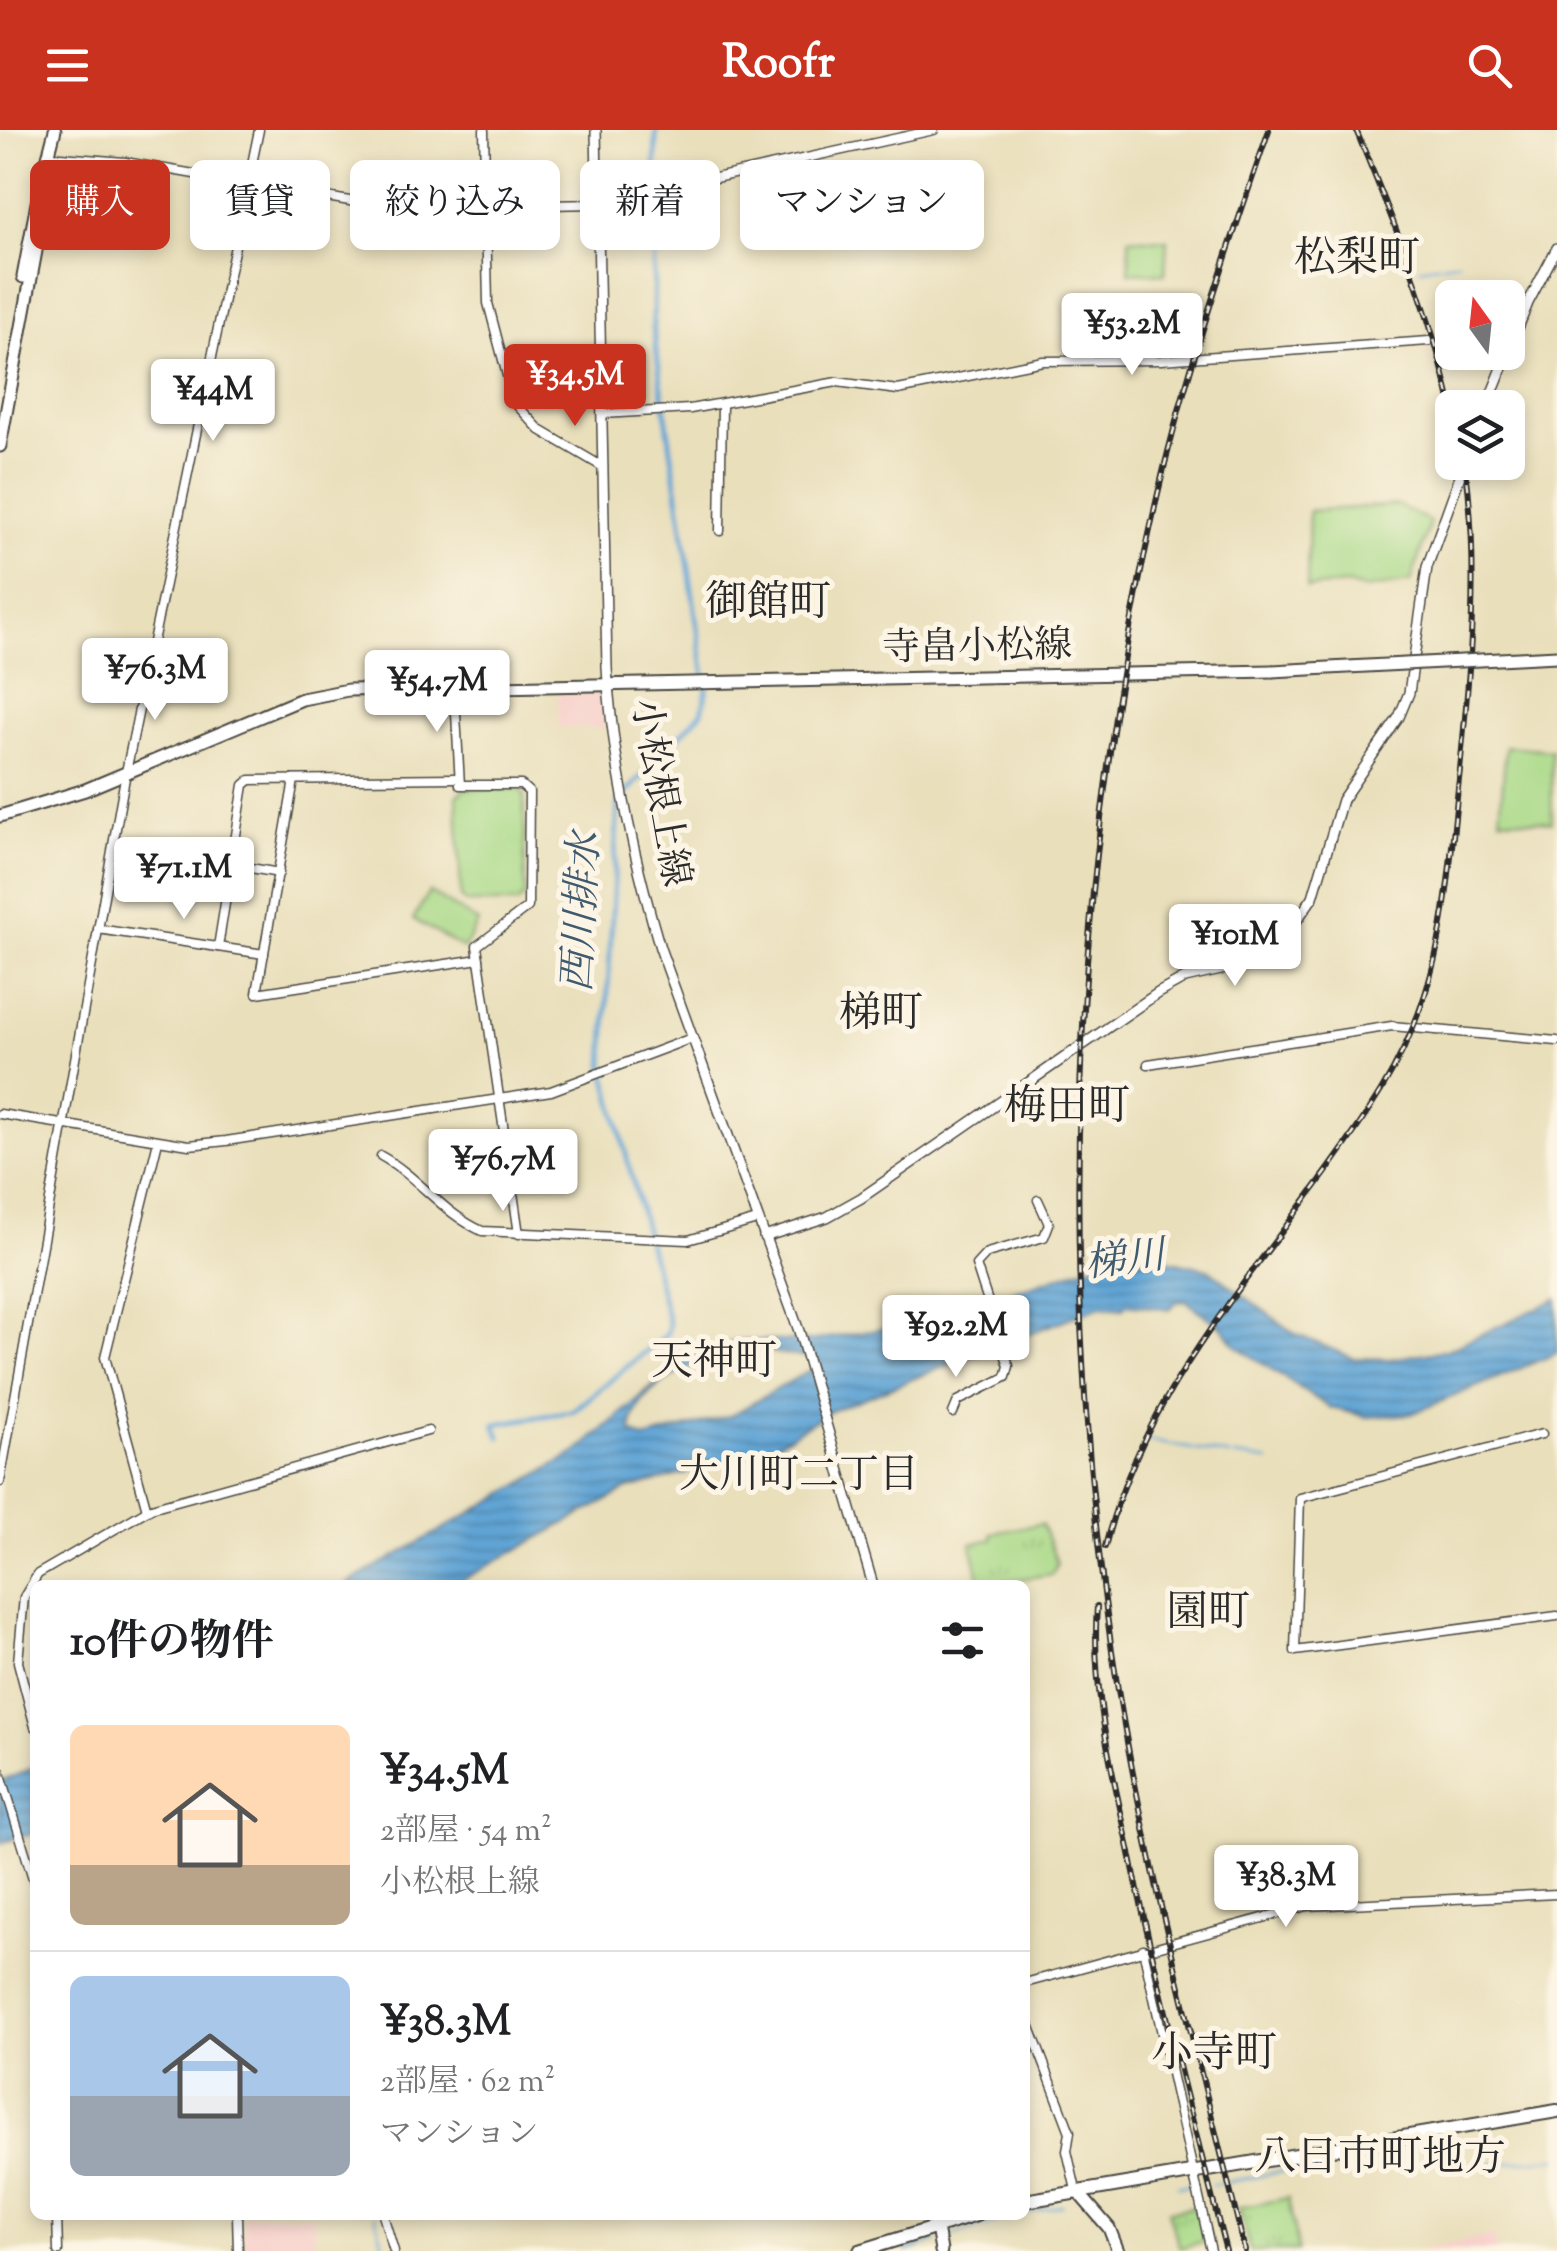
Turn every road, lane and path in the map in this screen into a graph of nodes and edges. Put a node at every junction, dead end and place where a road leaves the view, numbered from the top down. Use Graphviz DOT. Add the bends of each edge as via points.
graph roads {
  1 [pos="56,130"];
  2 [pos="259,130"];
  3 [pos="484,130"];
  4 [pos="596,130"];
  5 [pos="934,130"];
  6 [pos="47,160"];
  7 [pos="253,160"];
  8 [pos="484,160"];
  9 [pos="596,160"];
  10 [pos="720,180"];
  11 [pos="30,236"];
  12 [pos="1557,248"];
  13 [pos="35,250"];
  14 [pos="234,250"];
  15 [pos="486,250"];
  16 [pos="597,250"];
  17 [pos="1429,341"];
  18 [pos="1493,390"];
  19 [pos="722,404"];
  20 [pos="0,409"];
  21 [pos="602,414"];
  22 [pos="0,446"];
  23 [pos="603,467"];
  24 [pos="1458,480"];
  25 [pos="720,531"];
  26 [pos="1557,656"];
  27 [pos="608,684"];
  28 [pos="459,687"];
  29 [pos="126,772"];
  30 [pos="458,778"];
  31 [pos="294,780"];
  32 [pos="0,816"];
  33 [pos="114,844"];
  34 [pos="232,864"];
  35 [pos="279,872"];
  36 [pos="98,929"];
  37 [pos="218,947"];
  38 [pos="264,954"];
  39 [pos="479,959"];
  40 [pos="692,1038"];
  41 [pos="1557,1041"];
  42 [pos="1148,1064"];
  43 [pos="498,1100"];
  44 [pos="0,1114"];
  45 [pos="63,1125"];
  46 [pos="158,1141"];
  47 [pos="381,1156"];
  48 [pos="1038,1200"];
  49 [pos="757,1220"];
  50 [pos="519,1234"];
  51 [pos="764,1237"];
  52 [pos="953,1413"];
  53 [pos="428,1431"];
  54 [pos="1542,1434"];
  55 [pos="0,1480"];
  56 [pos="146,1510"];
  57 [pos="32,1580"];
  58 [pos="872,1580"];
  59 [pos="30,1582"];
  60 [pos="1557,1616"];
  61 [pos="30,1712"];
  62 [pos="0,1771"];
  63 [pos="30,1867"];
  64 [pos="1557,1894"];
  65 [pos="1142,1949"];
  66 [pos="1030,1982"];
  67 [pos="1030,2027"];
  68 [pos="1557,2111"];
  69 [pos="1194,2171"];
  70 [pos="1076,2190"];
  71 [pos="1030,2200"];
  72 [pos="57,2220"];
  73 [pos="237,2220"];
  74 [pos="385,2220"];
  75 [pos="965,2220"];
  76 [pos="937,2233"];
  77 [pos="58,2251"];
  78 [pos="238,2251"];
  79 [pos="394,2251"];
  80 [pos="860,2251"];
  81 [pos="1118,2251"];
  82 [pos="1211,2251"];
  1 -- 6 [label="main road"];
  2 -- 7 [label="street"];
  3 -- 8 [label="street"];
  4 -- 9 [label="main road, 小松根上線"];
  5 -- 10 [label="street"];
  11 -- 20 [label="main road"];
  12 -- 18 [label="main road"];
  13 -- 22 [label="main road"];
  14 -- 29 [label="street"];
  15 -- 23 [label="street" via="488,303 514,402 540,430"];
  16 -- 21 [label="main road, 小松根上線"];
  17 -- 19 [label="street" via="1161,360 1043,361 898,390 838,382"];
  19 -- 21 [label="street"];
  19 -- 25 [label="street"];
  21 -- 23 [label="main road, 小松根上線"];
  23 -- 27 [label="main road, 小松根上線"];
  24 -- 51 [label="main road" via="1427,567 1409,692 1342,800 1313,897 1288,933 1248,964 1185,978 1158,993 850,1204"];
  26 -- 27 [label="main road, 寺畠小松線, bridge" via="1272,671"];
  27 -- 28 [label="main road, 寺畠小松線"];
  27 -- 40 [label="main road, 小松根上線" via="654,927"];
  28 -- 29 [label="main road, 寺畠小松線" via="348,690 302,699"];
  28 -- 30 [label="street"];
  29 -- 32 [label="main road, 寺畠小松線" via="42,807"];
  29 -- 33 [label="street"];
  30 -- 31 [label="street"];
  30 -- 39 [label="street" via="460,785 522,785 530,792 531,899 528,908 484,937"];
  31 -- 34 [label="street" via="244,785"];
  31 -- 35 [label="street"];
  33 -- 34 [label="street"];
  33 -- 36 [label="street"];
  34 -- 35 [label="street"];
  34 -- 37 [label="street"];
  35 -- 38 [label="street"];
  36 -- 37 [label="street"];
  36 -- 45 [label="street"];
  37 -- 38 [label="street"];
  38 -- 39 [label="street" via="257,993"];
  39 -- 43 [label="street"];
  40 -- 43 [label="street" via="550,1090"];
  40 -- 49 [label="main road, 小松根上線"];
  41 -- 42 [label="street" via="1392,1026"];
  43 -- 46 [label="street" via="226,1142"];
  43 -- 50 [label="street"];
  44 -- 45 [label="street"];
  45 -- 46 [label="street"];
  45 -- 55 [label="street"];
  46 -- 56 [label="street" via="105,1357"];
  47 -- 50 [label="street" via="456,1219 482,1231"];
  48 -- 52 [label="street" via="1049,1224 1044,1236 987,1253 976,1265 1008,1362 1006,1377 958,1401"];
  49 -- 50 [label="street" via="705,1238"];
  49 -- 51 [label="main road, 小松根上線"];
  51 -- 58 [label="main road, 小松根上線" via="832,1436"];
  53 -- 56 [label="street"];
  54 -- 60 [label="street" via="1300,1498 1295,1650"];
  56 -- 57 [label="street"];
  59 -- 61 [label="street" via="18,1677"];
  62 -- 63 [label="street"];
  64 -- 65 [label="street" via="1327,1903"];
  65 -- 66 [label="street"];
  65 -- 69 [label="street"];
  67 -- 70 [label="street" via="1070,2132"];
  68 -- 69 [label="highway"];
  69 -- 70 [label="highway"];
  69 -- 82 [label="street"];
  70 -- 71 [label="highway"];
  70 -- 81 [label="main road" via="1109,2228"];
  72 -- 77 [label="street"];
  73 -- 78 [label="street"];
  74 -- 79 [label="street"];
  75 -- 76 [label="highway"];
  76 -- 80 [label="highway"];
}
